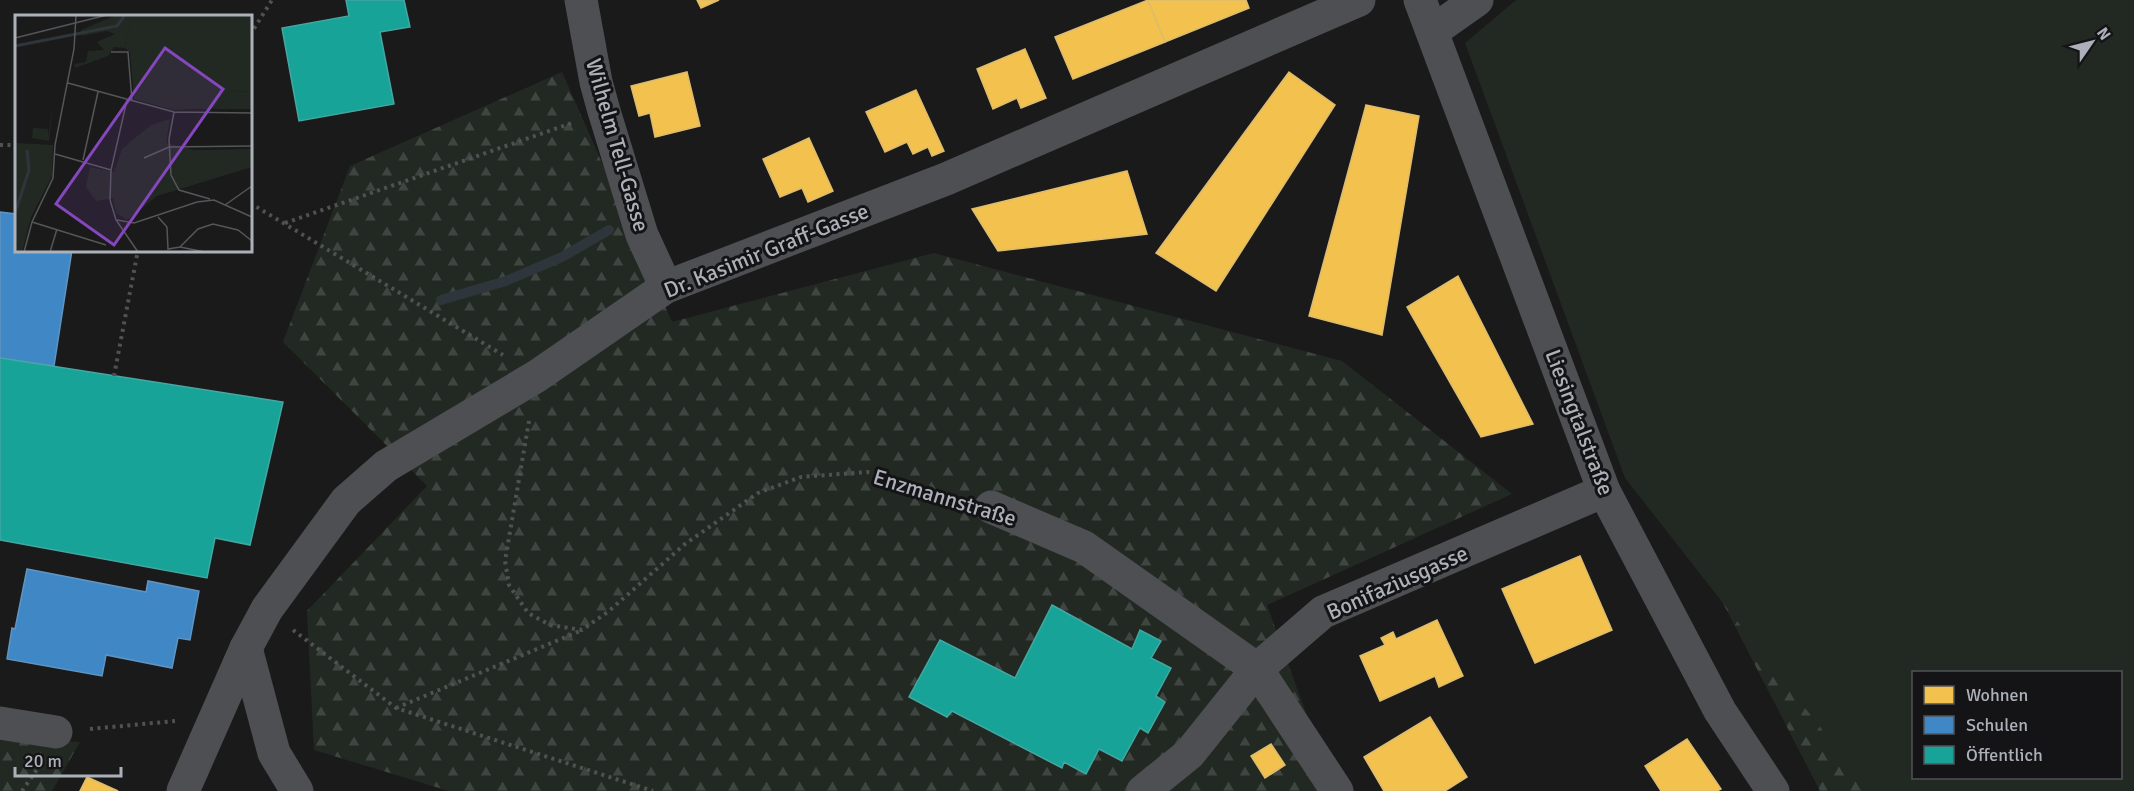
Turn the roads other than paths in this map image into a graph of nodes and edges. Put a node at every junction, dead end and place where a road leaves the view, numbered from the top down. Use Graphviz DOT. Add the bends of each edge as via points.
graph roads {
  1 [pos="581,0"];
  2 [pos="1359,0"];
  3 [pos="1420,0"];
  4 [pos="1477,0"];
  5 [pos="1433,31"];
  6 [pos="666,287"];
  7 [pos="1604,491"];
  8 [pos="991,507"];
  9 [pos="246,648"];
  10 [pos="1257,669"];
  11 [pos="0,723"];
  12 [pos="56,732"];
  13 [pos="183,791"];
  14 [pos="297,791"];
  15 [pos="1143,791"];
  16 [pos="1337,791"];
  17 [pos="1773,791"];
  1 -- 6 [label="street, Wilhelm Tell-Gasse" via="604,111 642,235"];
  2 -- 6 [label="street, Dr. Kasimir Graff-Gasse" via="946,179"];
  3 -- 5 [label="street, Liesingtalstraße"];
  4 -- 5 [label="street"];
  5 -- 7 [label="street, Liesingtalstraße"];
  6 -- 9 [label="street, Dr. Kasimir Graff-Gasse" via="537,376 386,466 346,501 267,609"];
  7 -- 10 [label="street, Bonifaziusgasse" via="1323,612"];
  7 -- 17 [label="street, Liesingtalstraße" via="1720,711"];
  8 -- 10 [label="street, Enzmannstraße" via="1084,547"];
  9 -- 13 [label="street, Dr. Kasimir Graff-Gasse"];
  9 -- 14 [label="street" via="274,753"];
  10 -- 15 [label="street, Bonifaziusgasse" via="1189,754"];
  10 -- 16 [label="street, Enzmannstraße"];
  11 -- 12 [label="street"];
}
